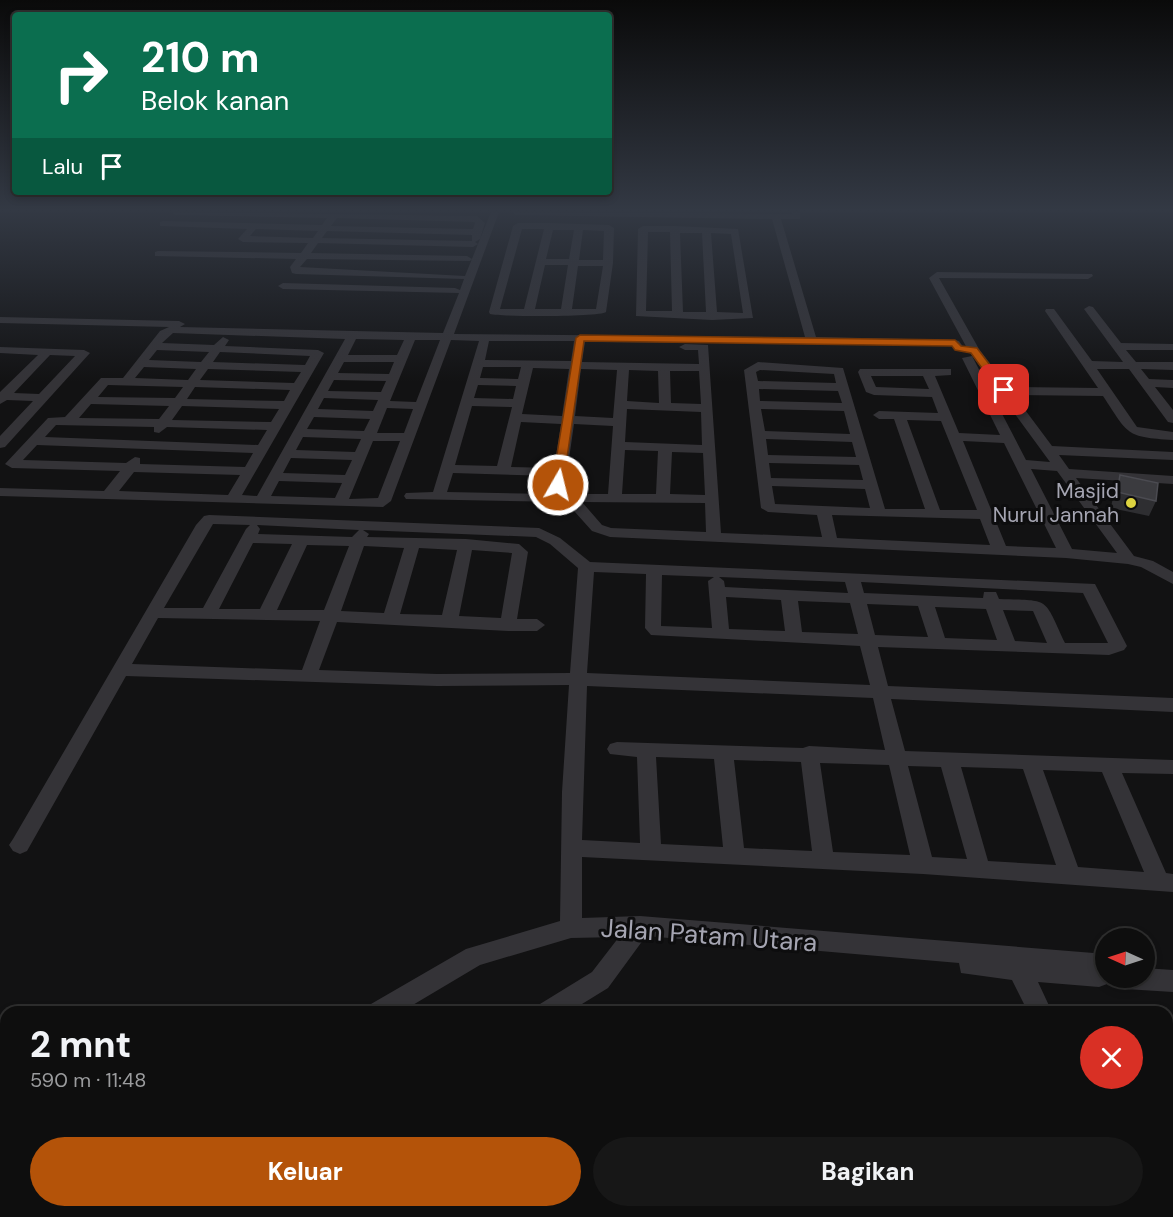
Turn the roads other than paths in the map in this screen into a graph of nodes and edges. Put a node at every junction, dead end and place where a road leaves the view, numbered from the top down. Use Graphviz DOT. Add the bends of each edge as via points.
graph roads {
  1 [pos="572,268"];
  2 [pos="296,269"];
  3 [pos="464,269"];
  4 [pos="465,269"];
  5 [pos="505,269"];
  6 [pos="539,269"];
  7 [pos="607,269"];
  8 [pos="644,269"];
  9 [pos="680,269"];
  10 [pos="709,269"];
  11 [pos="741,269"];
  12 [pos="791,269"];
  13 [pos="1088,276"];
  14 [pos="461,277"];
  15 [pos="284,286"];
  16 [pos="455,291"];
  17 [pos="1089,309"];
  18 [pos="1050,310"];
  19 [pos="529,312"];
  20 [pos="566,313"];
  21 [pos="678,316"];
  22 [pos="691,316"];
  23 [pos="712,317"];
  24 [pos="0,320"];
  25 [pos="13,320"];
  26 [pos="544,325"];
  27 [pos="0,331"];
  28 [pos="229,332"];
  29 [pos="352,336"];
  30 [pos="429,337"];
  31 [pos="694,339"];
  32 [pos="812,340"];
  33 [pos="579,341"];
  34 [pos="466,342"];
  35 [pos="484,342"];
  36 [pos="154,346"];
  37 [pos="1119,346"];
  38 [pos="1173,347"];
  39 [pos="218,348"];
  40 [pos="964,349"];
  41 [pos="0,350"];
  42 [pos="13,351"];
  43 [pos="48,352"];
  44 [pos="339,358"];
  45 [pos="400,359"];
  46 [pos="0,363"];
  47 [pos="142,363"];
  48 [pos="479,363"];
  49 [pos="528,363"];
  50 [pos="575,364"];
  51 [pos="206,365"];
  52 [pos="1089,365"];
  53 [pos="1134,365"];
  54 [pos="623,366"];
  55 [pos="664,366"];
  56 [pos="1173,366"];
  57 [pos="705,368"];
  58 [pos="796,368"];
  59 [pos="309,369"];
  60 [pos="928,372"];
  61 [pos="947,372"];
  62 [pos="330,376"];
  63 [pos="393,378"];
  64 [pos="127,381"];
  65 [pos="474,381"];
  66 [pos="524,382"];
  67 [pos="1147,383"];
  68 [pos="193,384"];
  69 [pos="1173,384"];
  70 [pos="752,385"];
  71 [pos="299,387"];
  72 [pos="844,387"];
  73 [pos="1004,390"];
  74 [pos="1106,392"];
  75 [pos="937,393"];
  76 [pos="320,394"];
  77 [pos="1,397"];
  78 [pos="43,398"];
  79 [pos="87,400"];
  80 [pos="468,402"];
  81 [pos="179,403"];
  82 [pos="519,403"];
  83 [pos="289,405"];
  84 [pos="381,405"];
  85 [pos="621,405"];
  86 [pos="755,405"];
  87 [pos="422,406"];
  88 [pos="665,407"];
  89 [pos="850,407"];
  90 [pos="708,408"];
  91 [pos="310,413"];
  92 [pos="879,415"];
  93 [pos="899,416"];
  94 [pos="947,417"];
  95 [pos="515,418"];
  96 [pos="1173,419"];
  97 [pos="566,420"];
  98 [pos="69,421"];
  99 [pos="619,422"];
  100 [pos="164,423"];
  101 [pos="276,426"];
  102 [pos="759,430"];
  103 [pos="300,433"];
  104 [pos="857,433"];
  105 [pos="368,436"];
  106 [pos="1173,436"];
  107 [pos="409,437"];
  108 [pos="955,437"];
  109 [pos="1010,439"];
  110 [pos="32,441"];
  111 [pos="0,444"];
  112 [pos="146,446"];
  113 [pos="617,446"];
  114 [pos="665,448"];
  115 [pos="263,449"];
  116 [pos="710,449"];
  117 [pos="1048,450"];
  118 [pos="288,454"];
  119 [pos="360,456"];
  120 [pos="1173,456"];
  121 [pos="764,459"];
  122 [pos="866,461"];
  123 [pos="1023,464"];
  124 [pos="131,467"];
  125 [pos="447,469"];
  126 [pos="1063,470"];
  127 [pos="250,471"];
  128 [pos="503,471"];
  129 [pos="560,472"];
  130 [pos="275,477"];
  131 [pos="351,479"];
  132 [pos="1173,480"];
  133 [pos="766,482"];
  134 [pos="872,485"];
  135 [pos="0,492"];
  136 [pos="108,496"];
  137 [pos="411,496"];
  138 [pos="439,496"];
  139 [pos="615,496"];
  140 [pos="562,498"];
  141 [pos="663,498"];
  142 [pos="233,499"];
  143 [pos="712,499"];
  144 [pos="261,501"];
  145 [pos="340,503"];
  146 [pos="824,511"];
  147 [pos="879,513"];
  148 [pos="934,513"];
  149 [pos="988,515"];
  150 [pos="256,521"];
  151 [pos="361,534"];
  152 [pos="714,536"];
  153 [pos="248,538"];
  154 [pos="302,540"];
  155 [pos="830,541"];
  156 [pos="413,543"];
  157 [pos="466,544"];
  158 [pos="1000,550"];
  159 [pos="1066,553"];
  160 [pos="1129,559"];
  161 [pos="586,567"];
  162 [pos="654,569"];
  163 [pos="716,571"];
  164 [pos="852,577"];
  165 [pos="1173,579"];
  166 [pos="985,582"];
  167 [pos="717,592"];
  168 [pos="789,596"];
  169 [pos="858,598"];
  170 [pos="925,601"];
  171 [pos="993,604"];
  172 [pos="153,612"];
  173 [pos="209,614"];
  174 [pos="266,615"];
  175 [pos="331,616"];
  176 [pos="390,619"];
  177 [pos="449,623"];
  178 [pos="508,625"];
  179 [pos="537,625"];
  180 [pos="721,634"];
  181 [pos="794,637"];
  182 [pos="868,639"];
  183 [pos="938,643"];
  184 [pos="1008,646"];
  185 [pos="1058,648"];
  186 [pos="119,670"];
  187 [pos="308,676"];
  188 [pos="576,680"];
  189 [pos="883,694"];
  190 [pos="1173,705"];
  191 [pos="617,749"];
  192 [pos="646,749"];
  193 [pos="723,751"];
  194 [pos="809,753"];
  195 [pos="897,757"];
  196 [pos="949,759"];
  197 [pos="1030,762"];
  198 [pos="1108,764"];
  199 [pos="1173,767"];
  200 [pos="20,844"];
  201 [pos="571,848"];
  202 [pos="651,852"];
  203 [pos="734,855"];
  204 [pos="824,860"];
  205 [pos="923,865"];
  206 [pos="980,869"];
  207 [pos="1070,876"];
  208 [pos="1166,883"];
  209 [pos="640,926"];
  210 [pos="571,928"];
  211 [pos="1021,965"];
  212 [pos="1095,965"];
  213 [pos="1155,969"];
  214 [pos="1173,970"];
  215 [pos="1095,975"];
  216 [pos="1155,980"];
  217 [pos="1173,981"];
  218 [pos="390,1006"];
  219 [pos="559,1006"];
  220 [pos="1038,1006"];
  1 -- 20 [label="street"];
  2 -- 14 [label="street"];
  3 -- 14 [label="street"];
  4 -- 30 [label="street"];
  5 -- 19 [label="street" via="493,310"];
  6 -- 19 [label="street"];
  7 -- 20 [label="street" via="601,312"];
  8 -- 21 [label="street" via="640,313"];
  9 -- 21 [label="street"];
  10 -- 23 [label="street"];
  11 -- 23 [label="street" via="749,316"];
  12 -- 32 [label="street"];
  13 -- 40 [label="street" via="937,275 934,278"];
  14 -- 16 [label="street"];
  15 -- 16 [label="street"];
  16 -- 30 [label="street"];
  17 -- 37 [label="street"];
  18 -- 52 [label="street"];
  19 -- 26 [label="street"];
  20 -- 26 [label="street"];
  21 -- 22 [label="street"];
  22 -- 23 [label="street"];
  22 -- 31 [label="street"];
  24 -- 25 [label="street"];
  25 -- 27 [label="street"];
  25 -- 30 [label="street" via="404,331"];
  26 -- 30 [label="street"];
  26 -- 33 [label="street"];
  28 -- 29 [label="street"];
  28 -- 36 [label="street" via="166,331"];
  28 -- 39 [label="street"];
  29 -- 30 [label="street"];
  29 -- 44 [label="street"];
  30 -- 45 [label="street"];
  30 -- 87 [label="street"];
  31 -- 32 [label="street"];
  31 -- 33 [label="street"];
  32 -- 40 [label="street" via="955,343"];
  33 -- 35 [label="street"];
  33 -- 50 [label="street"];
  33 -- 57 [label="street" via="704,347"];
  34 -- 35 [label="street"];
  35 -- 48 [label="street"];
  36 -- 39 [label="street"];
  36 -- 47 [label="street"];
  37 -- 38 [label="street"];
  37 -- 53 [label="street"];
  39 -- 51 [label="street"];
  39 -- 59 [label="street" via="315,351 318,356"];
  40 -- 58 [label="street" via="787,343"];
  40 -- 73 [label="street"];
  40 -- 109 [label="street"];
  41 -- 42 [label="street"];
  42 -- 43 [label="street"];
  42 -- 46 [label="street"];
  43 -- 77 [label="street"];
  43 -- 78 [label="street" via="84,353"];
  44 -- 45 [label="street"];
  44 -- 62 [label="street"];
  45 -- 63 [label="street"];
  47 -- 51 [label="street"];
  47 -- 64 [label="street"];
  48 -- 49 [label="street"];
  48 -- 65 [label="street"];
  49 -- 50 [label="street"];
  49 -- 66 [label="street"];
  50 -- 54 [label="street"];
  50 -- 97 [label="street"];
  51 -- 59 [label="street"];
  51 -- 68 [label="street"];
  52 -- 53 [label="street"];
  52 -- 74 [label="street"];
  53 -- 56 [label="street"];
  53 -- 67 [label="street"];
  54 -- 55 [label="street"];
  54 -- 85 [label="street"];
  55 -- 57 [label="street"];
  55 -- 88 [label="street"];
  57 -- 90 [label="street"];
  58 -- 70 [label="street" via="752,368"];
  58 -- 72 [label="street" via="838,370"];
  59 -- 71 [label="street"];
  60 -- 61 [label="street"];
  60 -- 75 [label="street"];
  60 -- 75 [label="street" via="864,372 874,391"];
  62 -- 63 [label="street"];
  62 -- 76 [label="street"];
  63 -- 84 [label="street"];
  64 -- 68 [label="street"];
  64 -- 79 [label="street" via="103,382"];
  65 -- 66 [label="street"];
  65 -- 80 [label="street"];
  66 -- 82 [label="street"];
  67 -- 69 [label="street"];
  67 -- 96 [label="street"];
  68 -- 71 [label="street"];
  68 -- 81 [label="street"];
  70 -- 72 [label="street"];
  70 -- 86 [label="street"];
  71 -- 83 [label="street"];
  72 -- 89 [label="street"];
  73 -- 74 [label="street"];
  73 -- 117 [label="street"];
  74 -- 106 [label="street" via="1132,430"];
  75 -- 94 [label="street"];
  76 -- 84 [label="street"];
  76 -- 91 [label="street"];
  77 -- 78 [label="street"];
  78 -- 111 [label="street"];
  79 -- 81 [label="street"];
  79 -- 98 [label="street"];
  80 -- 82 [label="street"];
  80 -- 125 [label="street"];
  81 -- 83 [label="street"];
  81 -- 100 [label="street"];
  82 -- 95 [label="street"];
  83 -- 101 [label="street"];
  84 -- 87 [label="street"];
  84 -- 91 [label="street"];
  84 -- 105 [label="street"];
  85 -- 88 [label="street"];
  85 -- 99 [label="street"];
  86 -- 89 [label="street"];
  86 -- 102 [label="street"];
  87 -- 107 [label="street"];
  88 -- 90 [label="street"];
  89 -- 104 [label="street"];
  90 -- 116 [label="street"];
  91 -- 103 [label="street"];
  92 -- 93 [label="street"];
  93 -- 94 [label="street"];
  93 -- 148 [label="street"];
  94 -- 108 [label="street"];
  95 -- 97 [label="street"];
  95 -- 128 [label="street"];
  97 -- 99 [label="street"];
  97 -- 129 [label="street"];
  98 -- 100 [label="street"];
  98 -- 110 [label="street" via="51,422"];
  99 -- 113 [label="street"];
  100 -- 101 [label="street"];
  100 -- 112 [label="street"];
  101 -- 115 [label="street"];
  102 -- 104 [label="street"];
  102 -- 121 [label="street"];
  103 -- 105 [label="street"];
  103 -- 118 [label="street"];
  104 -- 122 [label="street"];
  105 -- 107 [label="street"];
  105 -- 119 [label="street"];
  107 -- 145 [label="street" via="384,501 370,505"];
  108 -- 109 [label="street"];
  108 -- 149 [label="street"];
  109 -- 123 [label="street"];
  110 -- 112 [label="street"];
  110 -- 124 [label="street" via="12,464"];
  112 -- 115 [label="street"];
  112 -- 124 [label="street"];
  113 -- 114 [label="street"];
  113 -- 139 [label="street"];
  114 -- 116 [label="street"];
  114 -- 141 [label="street"];
  115 -- 127 [label="street"];
  116 -- 143 [label="street"];
  117 -- 120 [label="street"];
  117 -- 126 [label="street"];
  118 -- 119 [label="street"];
  118 -- 130 [label="street"];
  119 -- 131 [label="street"];
  121 -- 122 [label="street"];
  121 -- 133 [label="street"];
  122 -- 134 [label="street"];
  123 -- 126 [label="street"];
  123 -- 159 [label="street"];
  124 -- 127 [label="street"];
  124 -- 136 [label="street"];
  125 -- 128 [label="street"];
  125 -- 138 [label="street"];
  126 -- 132 [label="street"];
  126 -- 160 [label="street"];
  127 -- 142 [label="street"];
  128 -- 129 [label="street"];
  129 -- 140 [label="street"];
  130 -- 131 [label="street"];
  130 -- 144 [label="street"];
  131 -- 145 [label="street"];
  133 -- 134 [label="street"];
  133 -- 146 [label="street" via="768,508"];
  134 -- 147 [label="street"];
  135 -- 136 [label="street"];
  136 -- 142 [label="street"];
  137 -- 138 [label="street"];
  138 -- 140 [label="street"];
  139 -- 140 [label="street"];
  139 -- 141 [label="street"];
  140 -- 152 [label="street" via="603,530"];
  141 -- 143 [label="street"];
  142 -- 144 [label="street"];
  143 -- 152 [label="street"];
  144 -- 145 [label="street"];
  146 -- 147 [label="street"];
  146 -- 155 [label="street"];
  147 -- 148 [label="street"];
  148 -- 149 [label="street"];
  149 -- 158 [label="street"];
  150 -- 151 [label="street"];
  150 -- 153 [label="street"];
  150 -- 172 [label="street" via="206,521"];
  151 -- 154 [label="street"];
  151 -- 156 [label="street"];
  151 -- 161 [label="street" via="539,533"];
  151 -- 175 [label="street"];
  152 -- 155 [label="street"];
  153 -- 154 [label="street"];
  153 -- 173 [label="street"];
  154 -- 174 [label="street"];
  155 -- 158 [label="street"];
  156 -- 157 [label="street"];
  156 -- 176 [label="street"];
  157 -- 177 [label="street"];
  157 -- 178 [label="street" via="514,547 520,552"];
  158 -- 159 [label="street"];
  159 -- 160 [label="street"];
  160 -- 165 [label="street"];
  161 -- 162 [label="street"];
  161 -- 188 [label="street"];
  162 -- 163 [label="street"];
  162 -- 180 [label="street" via="653,627 666,632"];
  163 -- 164 [label="street"];
  163 -- 167 [label="street"];
  164 -- 166 [label="street"];
  164 -- 169 [label="street"];
  166 -- 171 [label="street"];
  166 -- 185 [label="street" via="1089,588 1118,646 1103,651"];
  167 -- 168 [label="street"];
  167 -- 180 [label="street"];
  168 -- 169 [label="street"];
  168 -- 181 [label="street"];
  169 -- 170 [label="street"];
  169 -- 182 [label="street"];
  170 -- 171 [label="street"];
  170 -- 183 [label="street"];
  171 -- 184 [label="street"];
  171 -- 185 [label="street" via="1038,606"];
  172 -- 173 [label="street"];
  172 -- 186 [label="street"];
  173 -- 174 [label="street"];
  174 -- 175 [label="street"];
  175 -- 176 [label="street"];
  175 -- 187 [label="street"];
  176 -- 177 [label="street"];
  177 -- 178 [label="street"];
  178 -- 179 [label="street"];
  180 -- 181 [label="street"];
  181 -- 182 [label="street"];
  182 -- 183 [label="street"];
  182 -- 189 [label="street"];
  183 -- 184 [label="street"];
  184 -- 185 [label="street"];
  186 -- 187 [label="street"];
  186 -- 200 [label="street"];
  187 -- 188 [label="street"];
  188 -- 189 [label="street"];
  188 -- 201 [label="street"];
  189 -- 190 [label="street"];
  189 -- 195 [label="street"];
  191 -- 192 [label="street"];
  192 -- 193 [label="street"];
  192 -- 202 [label="street"];
  193 -- 194 [label="street"];
  193 -- 203 [label="street"];
  194 -- 195 [label="street"];
  194 -- 204 [label="street"];
  195 -- 196 [label="street"];
  195 -- 205 [label="street"];
  196 -- 197 [label="street"];
  196 -- 206 [label="street"];
  197 -- 198 [label="street"];
  197 -- 207 [label="street"];
  198 -- 199 [label="street"];
  198 -- 208 [label="street"];
  201 -- 202 [label="street"];
  201 -- 210 [label="street"];
  202 -- 203 [label="street"];
  203 -- 204 [label="street"];
  204 -- 205 [label="street"];
  205 -- 206 [label="street"];
  206 -- 207 [label="street"];
  207 -- 208 [label="street"];
  209 -- 210 [label="street, Jalan Patam Utara"];
  209 -- 211 [label="street, Jalan Patam Utara" via="822,943 841,954"];
  209 -- 219 [label="street" via="600,980"];
  210 -- 218 [label="street, Jalan Patam Utara" via="474,956"];
  211 -- 212 [label="street"];
  211 -- 215 [label="street"];
  211 -- 220 [label="street"];
  213 -- 214 [label="street"];
  216 -- 217 [label="street"];
}
